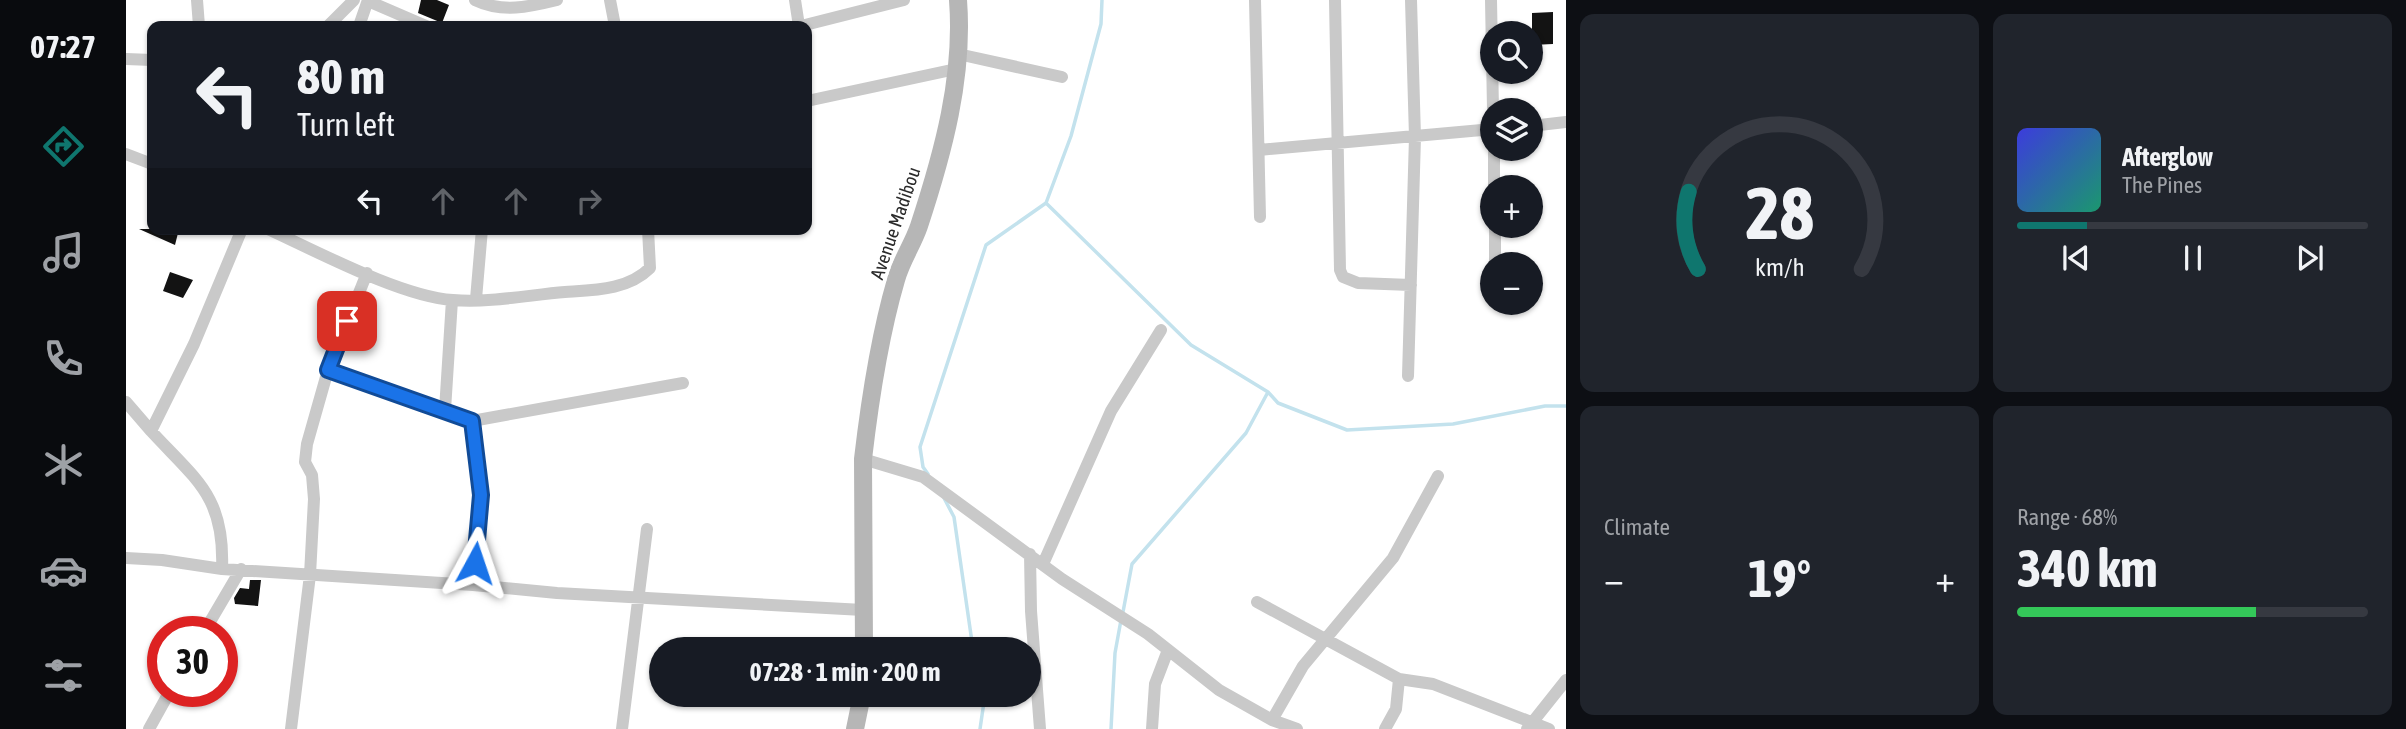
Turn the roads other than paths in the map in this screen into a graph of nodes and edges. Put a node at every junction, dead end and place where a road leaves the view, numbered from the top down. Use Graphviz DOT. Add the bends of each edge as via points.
graph roads {
  1 [pos="197,0"];
  2 [pos="354,0"];
  3 [pos="368,0"];
  4 [pos="475,0"];
  5 [pos="557,0"];
  6 [pos="610,0"];
  7 [pos="795,0"];
  8 [pos="904,0"];
  9 [pos="958,0"];
  10 [pos="1255,0"];
  11 [pos="1335,0"];
  12 [pos="1411,0"];
  13 [pos="1491,0"];
  14 [pos="199,21"];
  15 [pos="333,21"];
  16 [pos="361,21"];
  17 [pos="415,21"];
  18 [pos="614,21"];
  19 [pos="799,21"];
  20 [pos="812,23"];
  21 [pos="126,59"];
  22 [pos="147,60"];
  23 [pos="957,61"];
  24 [pos="1062,77"];
  25 [pos="1493,98"];
  26 [pos="812,101"];
  27 [pos="1566,122"];
  28 [pos="1543,125"];
  29 [pos="1480,131"];
  30 [pos="1415,137"];
  31 [pos="1336,144"];
  32 [pos="1258,150"];
  33 [pos="126,154"];
  34 [pos="147,162"];
  35 [pos="1260,217"];
  36 [pos="239,235"];
  37 [pos="282,235"];
  38 [pos="481,235"];
  39 [pos="648,235"];
  40 [pos="367,273"];
  41 [pos="1411,285"];
  42 [pos="475,299"];
  43 [pos="452,300"];
  44 [pos="1161,330"];
  45 [pos="328,370"];
  46 [pos="1408,376"];
  47 [pos="683,383"];
  48 [pos="126,402"];
  49 [pos="444,410"];
  50 [pos="472,421"];
  51 [pos="151,432"];
  52 [pos="863,459"];
  53 [pos="1438,476"];
  54 [pos="647,529"];
  55 [pos="1030,554"];
  56 [pos="126,558"];
  57 [pos="1043,564"];
  58 [pos="222,569"];
  59 [pos="241,569"];
  60 [pos="310,575"];
  61 [pos="473,585"];
  62 [pos="640,597"];
  63 [pos="1257,602"];
  64 [pos="863,610"];
  65 [pos="214,616"];
  66 [pos="864,637"];
  67 [pos="1325,640"];
  68 [pos="1168,650"];
  69 [pos="1399,678"];
  70 [pos="1566,680"];
  71 [pos="161,707"];
  72 [pos="860,707"];
  73 [pos="1272,720"];
  74 [pos="1529,726"];
  75 [pos="149,729"];
  76 [pos="291,729"];
  77 [pos="622,729"];
  78 [pos="855,729"];
  79 [pos="1040,729"];
  80 [pos="1152,729"];
  81 [pos="1297,729"];
  82 [pos="1385,729"];
  83 [pos="1549,729"];
  1 -- 14 [label="street"];
  2 -- 15 [label="street"];
  3 -- 16 [label="street"];
  3 -- 17 [label="street"];
  4 -- 5 [label="street" via="511,8"];
  6 -- 18 [label="street"];
  7 -- 19 [label="street"];
  8 -- 20 [label="street"];
  9 -- 23 [label="street, Avenue Madibou"];
  10 -- 32 [label="street"];
  11 -- 31 [label="street"];
  12 -- 30 [label="street"];
  13 -- 25 [label="street"];
  21 -- 22 [label="street"];
  23 -- 24 [label="street"];
  23 -- 26 [label="street"];
  23 -- 52 [label="street, Avenue Madibou" via="946,138 918,229 897,277 880,342"];
  27 -- 28 [label="street"];
  29 -- 30 [label="street"];
  30 -- 31 [label="street"];
  30 -- 41 [label="street"];
  31 -- 32 [label="street"];
  31 -- 41 [label="street" via="1343,277 1358,283"];
  32 -- 35 [label="street"];
  33 -- 34 [label="street"];
  36 -- 51 [label="street"];
  37 -- 40 [label="street"];
  38 -- 42 [label="street"];
  39 -- 42 [label="street" via="650,268 639,280"];
  40 -- 43 [label="street"];
  40 -- 45 [label="street"];
  41 -- 46 [label="street"];
  42 -- 43 [label="street"];
  43 -- 49 [label="street"];
  44 -- 57 [label="street" via="1111,411"];
  45 -- 49 [label="street"];
  45 -- 60 [label="street" via="305,462 312,475 314,499"];
  47 -- 50 [label="street"];
  48 -- 51 [label="street"];
  49 -- 50 [label="street"];
  50 -- 61 [label="street" via="481,495"];
  51 -- 58 [label="street" via="203,487 216,510 223,538"];
  52 -- 55 [label="street" via="923,477"];
  52 -- 64 [label="street, Avenue Madibou"];
  53 -- 67 [label="street" via="1393,558"];
  54 -- 62 [label="street"];
  55 -- 57 [label="street"];
  55 -- 79 [label="street"];
  56 -- 58 [label="street"];
  57 -- 68 [label="street"];
  58 -- 59 [label="street"];
  59 -- 60 [label="street"];
  59 -- 65 [label="street"];
  60 -- 61 [label="street"];
  60 -- 76 [label="street"];
  61 -- 62 [label="street"];
  62 -- 64 [label="street"];
  62 -- 77 [label="street"];
  63 -- 67 [label="street"];
  64 -- 66 [label="street, Avenue Madibou"];
  67 -- 69 [label="street"];
  67 -- 73 [label="street" via="1303,666"];
  68 -- 73 [label="street" via="1219,690"];
  68 -- 80 [label="street" via="1155,684"];
  69 -- 74 [label="street" via="1433,684"];
  69 -- 82 [label="street" via="1396,709"];
  70 -- 74 [label="street"];
  71 -- 75 [label="street"];
  72 -- 78 [label="street"];
  73 -- 81 [label="street"];
  74 -- 83 [label="street"];
}
